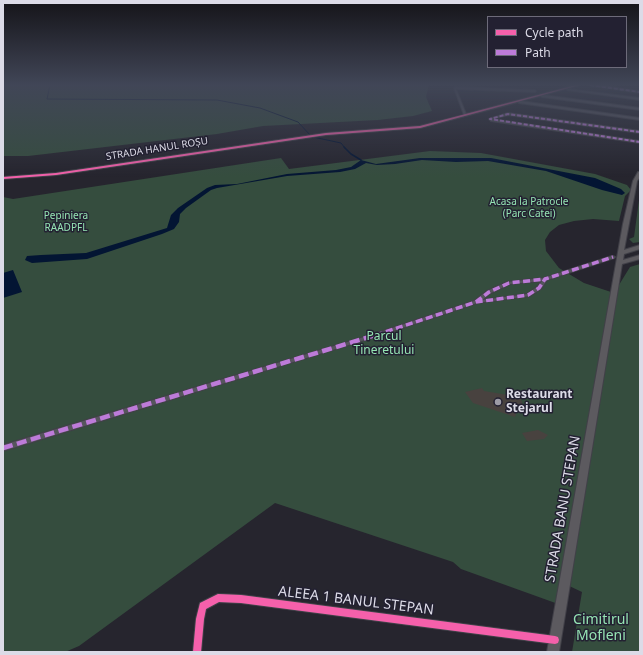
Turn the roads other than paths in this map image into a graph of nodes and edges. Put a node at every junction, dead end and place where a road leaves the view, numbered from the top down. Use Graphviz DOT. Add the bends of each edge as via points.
graph roads {
  1 [pos="464,116"];
  2 [pos="502,116"];
  3 [pos="519,116"];
  4 [pos="615,116"];
  5 [pos="640,119"];
  6 [pos="640,132"];
  7 [pos="640,142"];
  8 [pos="640,173"];
  9 [pos="3,178"];
  10 [pos="640,247"];
  11 [pos="622,253"];
  12 [pos="640,257"];
  13 [pos="617,260"];
  14 [pos="545,279"];
  15 [pos="476,302"];
  16 [pos="3,448"];
  17 [pos="555,640"];
  18 [pos="197,652"];
  19 [pos="553,652"];
  1 -- 9 [label="street, STRADA HANUL ROȘU" via="416,128 313,136 56,174"];
  2 -- 7 [label="street" via="490,119"];
  3 -- 6 [label="street"];
  4 -- 5 [label="street"];
  8 -- 11 [label="main road, STRADA BANU STEPAN" via="635,181"];
  10 -- 11 [label="main road"];
  11 -- 13 [label="main road, STRADA BANU STEPAN"];
  12 -- 13 [label="main road"];
  13 -- 14 [label="street"];
  13 -- 17 [label="main road, STRADA BANU STEPAN"];
  14 -- 15 [label="street" via="509,283 489,292"];
  14 -- 15 [label="street" via="539,288 528,295"];
  15 -- 16 [label="street" via="376,335"];
  17 -- 18 [label="street, ALEEA 1 BANUL STEPAN" via="218,598 203,606"];
  17 -- 19 [label="main road, STRADA BANU STEPAN"];
}
